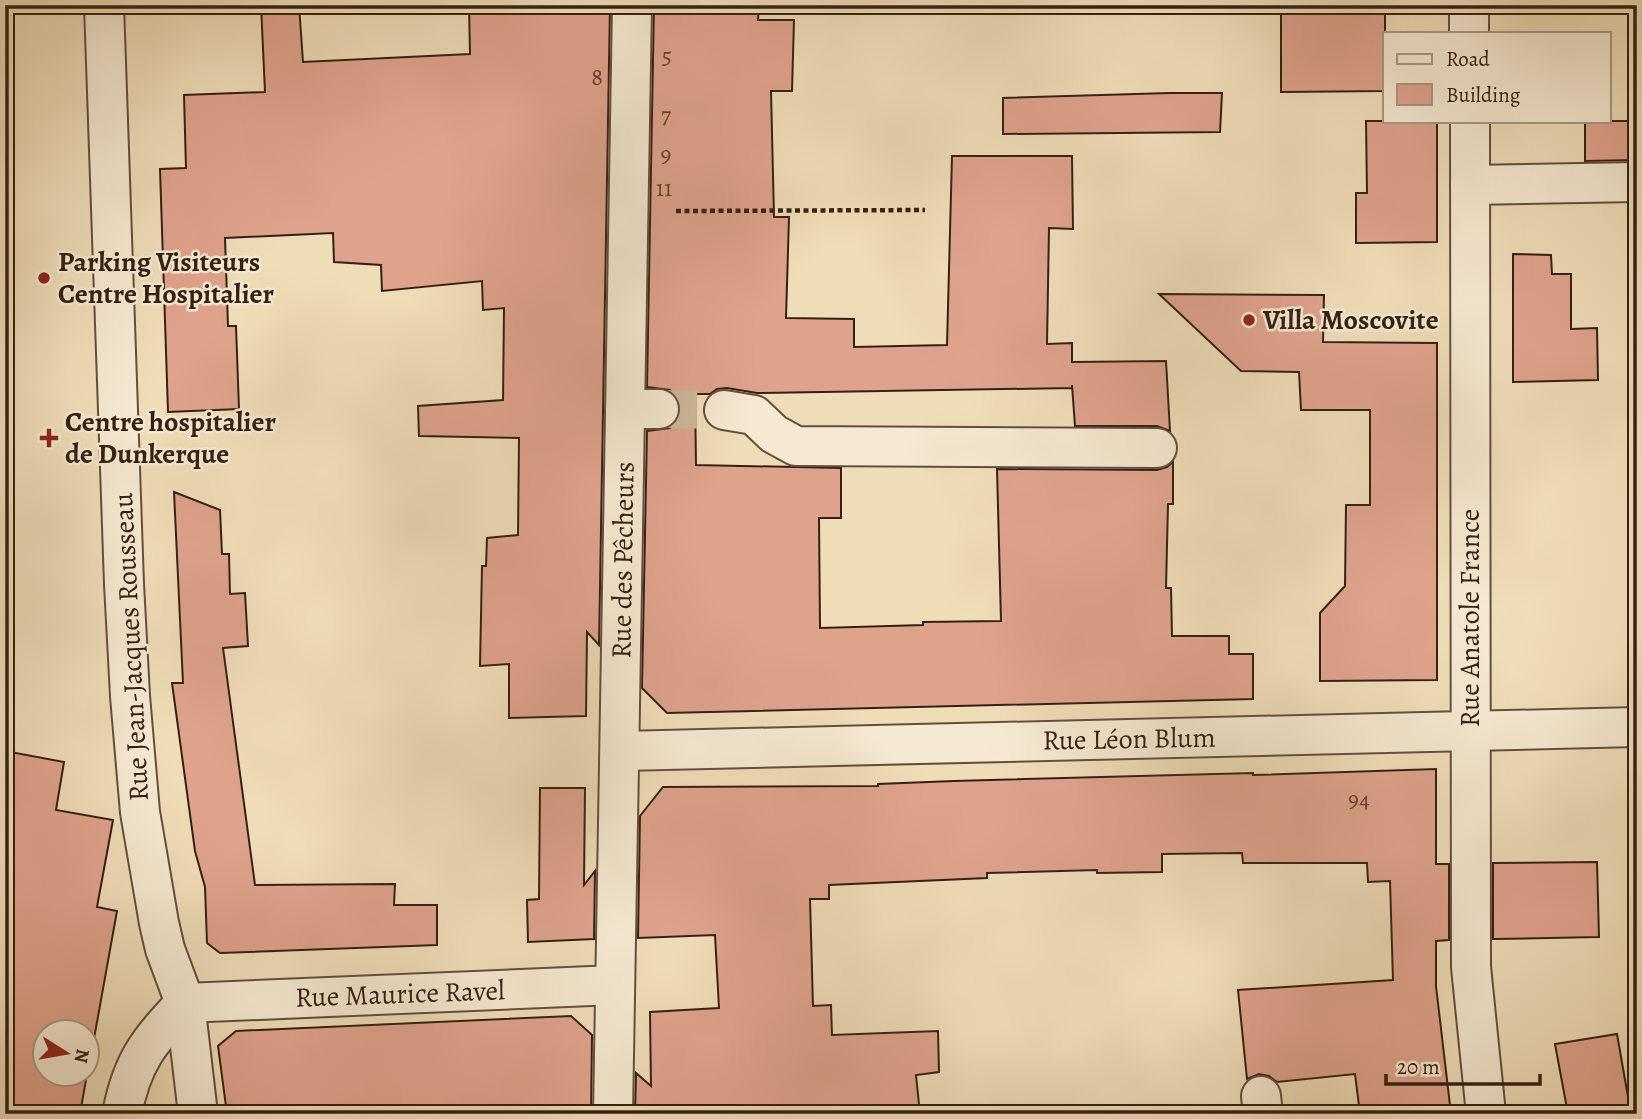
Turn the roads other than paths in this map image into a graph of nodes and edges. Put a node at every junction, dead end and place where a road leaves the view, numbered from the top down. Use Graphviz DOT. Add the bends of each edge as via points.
graph roads {
  1 [pos="104,5"];
  2 [pos="632,5"];
  3 [pos="1469,5"];
  4 [pos="1469,32"];
  5 [pos="1469,122"];
  6 [pos="1637,182"];
  7 [pos="1470,185"];
  8 [pos="724,410"];
  9 [pos="1157,448"];
  10 [pos="1637,727"];
  11 [pos="1470,731"];
  12 [pos="621,751"];
  13 [pos="615,985"];
  14 [pos="185,1003"];
  15 [pos="121,1114"];
  16 [pos="198,1114"];
  17 [pos="613,1114"];
  18 [pos="1486,1114"];
  1 -- 14 [label="street, Rue Jean-Jacques Rousseau" via="130,696 140,812 159,923"];
  2 -- 12 [label="street, Rue des Pêcheurs" via="629,211 642,409"];
  3 -- 4 [label="street"];
  5 -- 7 [label="street, Rue Anatole France"];
  6 -- 7 [label="street"];
  7 -- 11 [label="street, Rue Anatole France"];
  8 -- 9 [label="street" via="748,413 796,446"];
  10 -- 11 [label="street, Rue Léon Blum"];
  11 -- 12 [label="street, Rue Léon Blum"];
  11 -- 18 [label="street, Rue Anatole France" via="1471,967"];
  12 -- 13 [label="street, Rue des Pêcheurs"];
  13 -- 14 [label="street, Rue Maurice Ravel"];
  13 -- 17 [label="street, Rue des Pêcheurs"];
  14 -- 15 [label="street" via="139,1058"];
  14 -- 16 [label="street, Rue Jean-Jacques Rousseau"];
}
